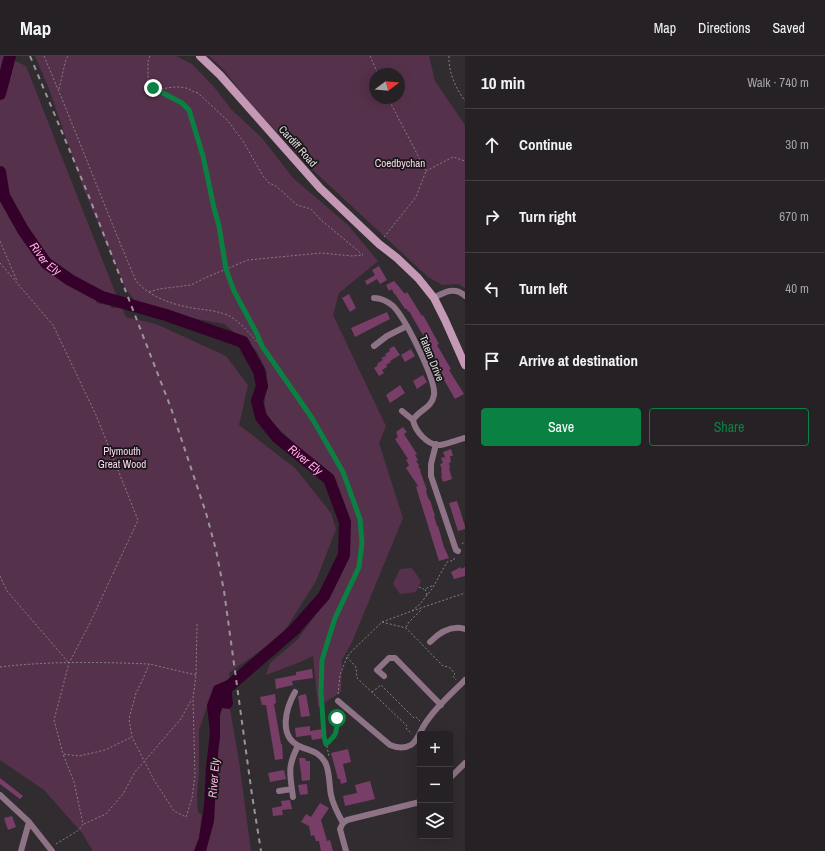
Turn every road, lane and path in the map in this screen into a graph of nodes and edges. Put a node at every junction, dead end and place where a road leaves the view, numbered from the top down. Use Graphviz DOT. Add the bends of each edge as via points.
graph roads {
  1 [pos="44,56"];
  2 [pos="68,56"];
  3 [pos="150,56"];
  4 [pos="200,56"];
  5 [pos="370,56"];
  6 [pos="449,56"];
  7 [pos="375,68"];
  8 [pos="58,90"];
  9 [pos="156,90"];
  10 [pos="465,101"];
  11 [pos="391,104"];
  12 [pos="465,161"];
  13 [pos="426,171"];
  14 [pos="0,241"];
  15 [pos="381,245"];
  16 [pos="0,263"];
  17 [pos="226,269"];
  18 [pos="17,282"];
  19 [pos="149,292"];
  20 [pos="465,296"];
  21 [pos="374,298"];
  22 [pos="434,298"];
  23 [pos="407,326"];
  24 [pos="262,346"];
  25 [pos="374,346"];
  26 [pos="465,365"];
  27 [pos="402,411"];
  28 [pos="414,420"];
  29 [pos="465,438"];
  30 [pos="436,444"];
  31 [pos="457,551"];
  32 [pos="0,576"];
  33 [pos="434,584"];
  34 [pos="418,587"];
  35 [pos="425,589"];
  36 [pos="465,593"];
  37 [pos="427,595"];
  38 [pos="423,608"];
  39 [pos="412,611"];
  40 [pos="382,622"];
  41 [pos="197,623"];
  42 [pos="406,628"];
  43 [pos="465,629"];
  44 [pos="430,642"];
  45 [pos="347,657"];
  46 [pos="70,663"];
  47 [pos="149,664"];
  48 [pos="0,667"];
  49 [pos="196,675"];
  50 [pos="384,676"];
  51 [pos="463,682"];
  52 [pos="294,692"];
  53 [pos="372,692"];
  54 [pos="193,698"];
  55 [pos="338,701"];
  56 [pos="441,705"];
  57 [pos="425,725"];
  58 [pos="132,737"];
  59 [pos="416,738"];
  60 [pos="326,744"];
  61 [pos="298,746"];
  62 [pos="63,754"];
  63 [pos="330,758"];
  64 [pos="144,761"];
  65 [pos="465,763"];
  66 [pos="453,775"];
  67 [pos="292,789"];
  68 [pos="279,791"];
  69 [pos="0,795"];
  70 [pos="293,797"];
  71 [pos="417,803"];
  72 [pos="29,822"];
  73 [pos="343,823"];
  74 [pos="83,824"];
  75 [pos="51,849"];
  76 [pos="21,851"];
  77 [pos="346,851"];
  1 -- 8 [label="path"];
  2 -- 8 [label="path"];
  3 -- 9 [label="path" via="148,84"];
  4 -- 15 [label="street, Cardiff Road" via="226,81 320,188"];
  5 -- 7 [label="path"];
  6 -- 10 [label="path" via="449,65"];
  8 -- 19 [label="path" via="136,281"];
  9 -- 17 [label="path" via="182,103 191,115 219,226"];
  9 -- 17 [label="path" via="172,87 198,93 228,121 269,183 297,205 311,209 363,255 321,253 248,260"];
  11 -- 13 [label="path"];
  12 -- 13 [label="path" via="453,157"];
  13 -- 15 [label="path" via="416,197"];
  14 -- 18 [label="path"];
  15 -- 22 [label="street, Cardiff Road" via="418,278"];
  16 -- 18 [label="path"];
  17 -- 19 [label="path" via="191,286"];
  17 -- 24 [label="path" via="234,291"];
  18 -- 46 [label="path" via="52,325 96,415 138,520"];
  19 -- 24 [label="path" via="160,299 177,304 229,315"];
  20 -- 22 [label="street" via="453,290"];
  21 -- 23 [label="street, Tatem Drive" via="380,298 392,306"];
  22 -- 26 [label="street, Cardiff Road"];
  23 -- 25 [label="street"];
  23 -- 28 [label="street, Tatem Drive" via="434,389 430,405"];
  24 -- 60 [label="path" via="312,418 343,472 360,519 362,542 359,567 335,618 322,660 321,691"];
  27 -- 28 [label="street"];
  28 -- 30 [label="street" via="414,425 421,435"];
  29 -- 30 [label="street"];
  30 -- 31 [label="street" via="431,476"];
  31 -- 33 [label="path" via="454,560 447,562"];
  32 -- 46 [label="path" via="7,591"];
  33 -- 35 [label="path"];
  33 -- 37 [label="path"];
  34 -- 35 [label="path"];
  35 -- 37 [label="path"];
  36 -- 38 [label="path"];
  37 -- 39 [label="path"];
  38 -- 39 [label="path"];
  38 -- 42 [label="path"];
  39 -- 40 [label="path"];
  40 -- 42 [label="path"];
  40 -- 45 [label="path"];
  41 -- 49 [label="path"];
  42 -- 51 [label="path" via="443,666 449,667 456,674 453,676"];
  43 -- 44 [label="street" via="449,629"];
  45 -- 53 [label="path" via="356,666 357,678"];
  45 -- 55 [label="path" via="340,674"];
  46 -- 47 [label="path"];
  46 -- 48 [label="path"];
  46 -- 62 [label="path" via="54,720"];
  47 -- 49 [label="path"];
  47 -- 58 [label="path" via="136,693 129,719"];
  49 -- 54 [label="path"];
  50 -- 56 [label="street" via="377,670 389,658 395,658"];
  51 -- 56 [label="street"];
  52 -- 61 [label="street" via="287,710 286,727 288,735"];
  53 -- 57 [label="path" via="381,685 414,718"];
  53 -- 59 [label="path"];
  54 -- 64 [label="path" via="180,720"];
  54 -- 64 [label="path" via="195,775 186,817 174,811"];
  55 -- 59 [label="street" via="390,745 405,748 413,744"];
  55 -- 60 [label="path" via="335,737"];
  56 -- 57 [label="street"];
  57 -- 59 [label="street"];
  58 -- 62 [label="path" via="105,750 79,756"];
  58 -- 64 [label="path"];
  60 -- 63 [label="path"];
  61 -- 67 [label="street" via="290,765"];
  61 -- 73 [label="street" via="320,755 324,761 331,796"];
  62 -- 74 [label="path" via="74,782"];
  64 -- 74 [label="path" via="123,794 106,814"];
  65 -- 66 [label="street"];
  67 -- 68 [label="street"];
  67 -- 70 [label="street"];
  69 -- 72 [label="street"];
  71 -- 73 [label="street"];
  72 -- 75 [label="street"];
  72 -- 76 [label="street"];
  73 -- 77 [label="street" via="340,829"];
  74 -- 75 [label="path" via="79,830"];
}
